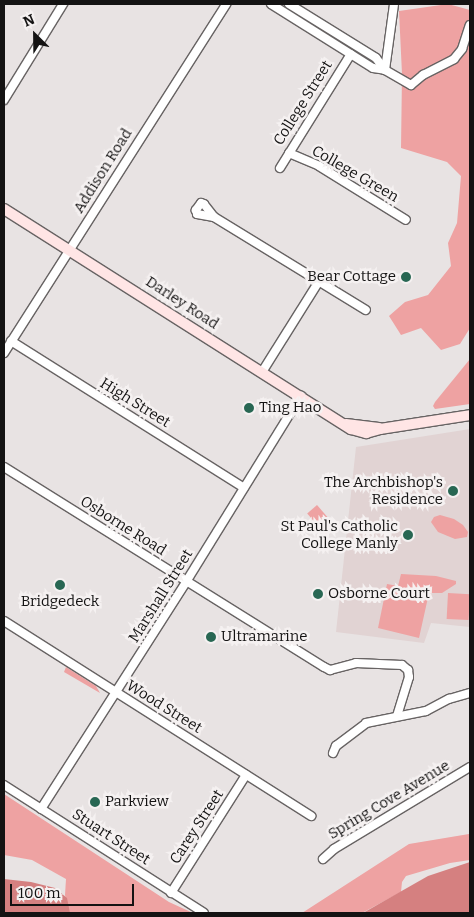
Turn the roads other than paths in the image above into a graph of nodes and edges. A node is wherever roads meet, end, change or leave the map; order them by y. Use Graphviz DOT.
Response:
graph roads {
  1 [pos="63,4"];
  2 [pos="226,4"];
  3 [pos="271,4"];
  4 [pos="289,4"];
  5 [pos="394,4"];
  6 [pos="470,25"];
  7 [pos="351,54"];
  8 [pos="386,70"];
  9 [pos="4,100"];
  10 [pos="289,153"];
  11 [pos="280,168"];
  12 [pos="4,209"];
  13 [pos="214,217"];
  14 [pos="406,220"];
  15 [pos="69,250"];
  16 [pos="319,281"];
  17 [pos="366,310"];
  18 [pos="11,341"];
  19 [pos="4,353"];
  20 [pos="262,372"];
  21 [pos="301,396"];
  22 [pos="470,415"];
  23 [pos="4,467"];
  24 [pos="244,488"];
  25 [pos="186,582"];
  26 [pos="4,620"];
  27 [pos="470,692"];
  28 [pos="116,693"];
  29 [pos="397,716"];
  30 [pos="333,754"];
  31 [pos="470,767"];
  32 [pos="246,776"];
  33 [pos="4,785"];
  34 [pos="41,808"];
  35 [pos="311,816"];
  36 [pos="323,859"];
  37 [pos="171,893"];
  38 [pos="204,913"];
  1 -- 9 [label="street"];
  2 -- 15 [label="street, Addison Road"];
  3 -- 7 [label="street"];
  4 -- 8 [label="street"];
  5 -- 8 [label="street"];
  6 -- 8 [label="street"];
  7 -- 8 [label="street"];
  7 -- 10 [label="street, College Street"];
  10 -- 11 [label="street, College Street"];
  10 -- 14 [label="street, College Green"];
  12 -- 15 [label="street, Darley Road"];
  13 -- 16 [label="street"];
  15 -- 18 [label="street, Addison Road"];
  15 -- 20 [label="street, Darley Road"];
  16 -- 17 [label="street"];
  16 -- 20 [label="street"];
  18 -- 19 [label="street, Addison Road"];
  18 -- 24 [label="street, High Street"];
  20 -- 21 [label="street, Darley Road"];
  21 -- 22 [label="street, Darley Road"];
  21 -- 24 [label="street, Marshall Street"];
  23 -- 25 [label="street, Osborne Road"];
  24 -- 25 [label="street, Marshall Street"];
  25 -- 28 [label="street, Marshall Street"];
  25 -- 29 [label="street, Osborne Road"];
  26 -- 28 [label="street, Wood Street"];
  27 -- 29 [label="street"];
  28 -- 32 [label="street, Wood Street"];
  28 -- 34 [label="street, Marshall Street"];
  29 -- 30 [label="street"];
  31 -- 36 [label="street, Spring Cove Avenue"];
  32 -- 35 [label="street, Wood Street"];
  32 -- 37 [label="street, Carey Street"];
  33 -- 34 [label="street, Stuart Street"];
  34 -- 37 [label="street, Stuart Street"];
  37 -- 38 [label="street, Stuart Street"];
}
